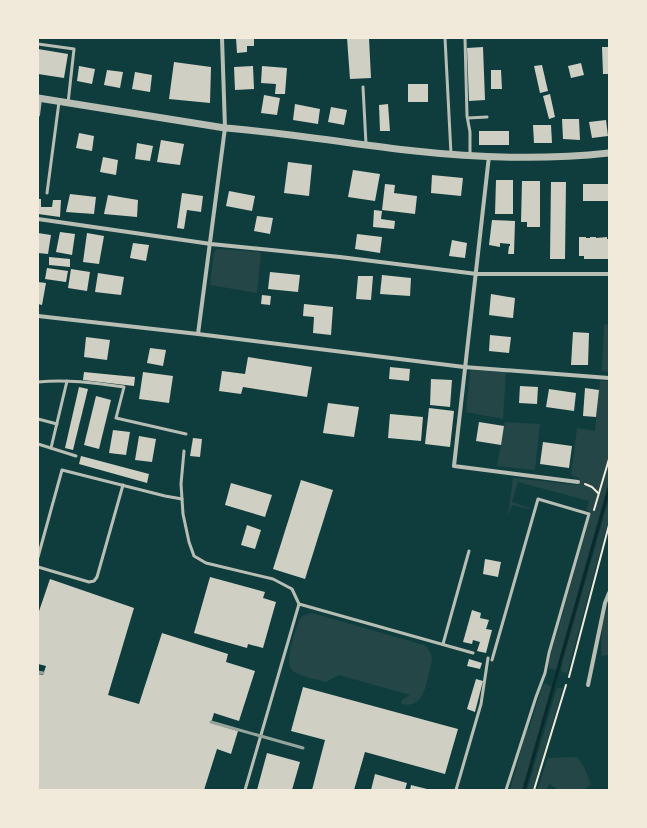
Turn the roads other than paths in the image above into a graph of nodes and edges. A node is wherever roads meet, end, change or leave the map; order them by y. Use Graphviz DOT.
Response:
graph roads {
  1 [pos="222,38"];
  2 [pos="445,38"];
  3 [pos="465,38"];
  4 [pos="38,44"];
  5 [pos="363,87"];
  6 [pos="39,98"];
  7 [pos="59,102"];
  8 [pos="68,103"];
  9 [pos="38,115"];
  10 [pos="487,117"];
  11 [pos="468,118"];
  12 [pos="225,128"];
  13 [pos="366,144"];
  14 [pos="609,153"];
  15 [pos="451,154"];
  16 [pos="470,155"];
  17 [pos="489,156"];
  18 [pos="47,193"];
  19 [pos="38,219"];
  20 [pos="210,244"];
  21 [pos="476,274"];
  22 [pos="609,274"];
  23 [pos="38,316"];
  24 [pos="198,334"];
  25 [pos="464,368"];
  26 [pos="609,378"];
  27 [pos="67,381"];
  28 [pos="38,382"];
  29 [pos="38,419"];
  30 [pos="57,424"];
  31 [pos="186,434"];
  32 [pos="38,444"];
  33 [pos="51,448"];
  34 [pos="184,451"];
  35 [pos="76,456"];
  36 [pos="578,482"];
  37 [pos="123,485"];
  38 [pos="182,499"];
  39 [pos="468,551"];
  40 [pos="38,557"];
  41 [pos="38,567"];
  42 [pos="609,593"];
  43 [pos="299,604"];
  44 [pos="443,644"];
  45 [pos="473,653"];
  46 [pos="488,658"];
  47 [pos="492,660"];
  48 [pos="588,685"];
  49 [pos="245,790"];
  50 [pos="456,790"];
  51 [pos="506,790"];
  1 -- 12 [label="street"];
  2 -- 15 [label="lane"];
  3 -- 11 [label="lane"];
  4 -- 8 [label="lane"];
  5 -- 13 [label="lane"];
  6 -- 7 [label="street"];
  6 -- 9 [label="street"];
  7 -- 8 [label="street"];
  7 -- 18 [label="lane"];
  8 -- 12 [label="street"];
  10 -- 11 [label="lane"];
  11 -- 16 [label="lane"];
  12 -- 13 [label="street"];
  12 -- 20 [label="street"];
  13 -- 15 [label="street"];
  14 -- 17 [label="street"];
  15 -- 16 [label="street"];
  16 -- 17 [label="street"];
  17 -- 21 [label="street"];
  19 -- 20 [label="street"];
  20 -- 21 [label="street"];
  20 -- 24 [label="street"];
  21 -- 22 [label="street"];
  21 -- 25 [label="street"];
  23 -- 24 [label="street"];
  24 -- 25 [label="street"];
  25 -- 26 [label="street"];
  25 -- 36 [label="street"];
  27 -- 28 [label="lane"];
  27 -- 30 [label="lane"];
  27 -- 31 [label="lane"];
  29 -- 30 [label="lane"];
  30 -- 33 [label="lane"];
  32 -- 33 [label="lane"];
  33 -- 35 [label="lane"];
  34 -- 38 [label="lane"];
  37 -- 38 [label="lane"];
  37 -- 40 [label="lane"];
  37 -- 41 [label="lane"];
  38 -- 43 [label="lane"];
  39 -- 44 [label="lane"];
  42 -- 48 [label="street"];
  43 -- 44 [label="lane"];
  43 -- 49 [label="lane"];
  44 -- 45 [label="lane"];
  46 -- 50 [label="lane"];
  47 -- 51 [label="lane"];
}
